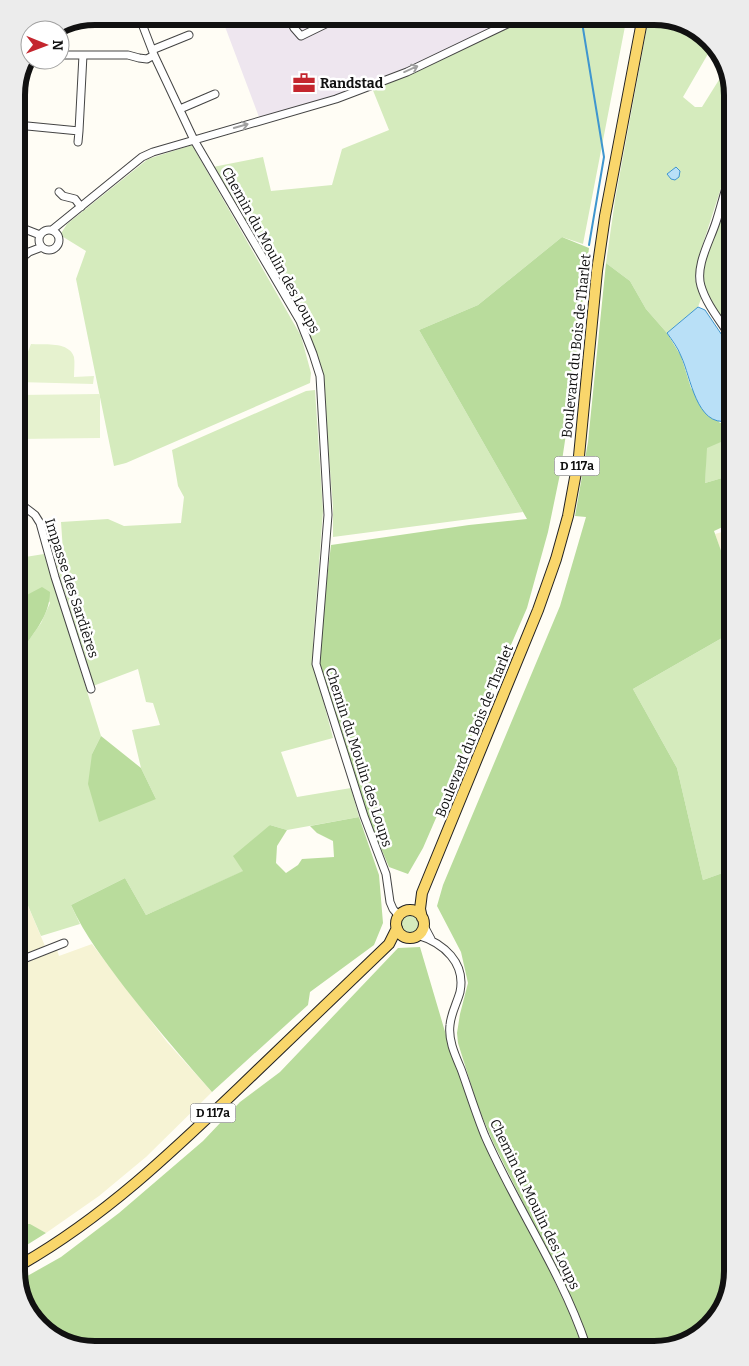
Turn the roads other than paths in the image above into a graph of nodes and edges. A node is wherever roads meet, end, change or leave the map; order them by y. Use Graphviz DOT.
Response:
graph roads {
  1 [pos="142,25"];
  2 [pos="292,25"];
  3 [pos="324,25"];
  4 [pos="505,25"];
  5 [pos="641,25"];
  6 [pos="189,35"];
  7 [pos="153,53"];
  8 [pos="70,55"];
  9 [pos="83,55"];
  10 [pos="215,94"];
  11 [pos="180,109"];
  12 [pos="25,126"];
  13 [pos="78,131"];
  14 [pos="194,140"];
  15 [pos="78,142"];
  16 [pos="59,192"];
  17 [pos="724,194"];
  18 [pos="82,206"];
  19 [pos="25,229"];
  20 [pos="55,233"];
  21 [pos="40,235"];
  22 [pos="42,246"];
  23 [pos="25,255"];
  24 [pos="724,327"];
  25 [pos="25,507"];
  26 [pos="91,688"];
  27 [pos="422,893"];
  28 [pos="403,913"];
  29 [pos="423,921"];
  30 [pos="397,928"];
  31 [pos="418,935"];
  32 [pos="405,937"];
  33 [pos="431,939"];
  34 [pos="64,943"];
  35 [pos="389,944"];
  36 [pos="25,958"];
  37 [pos="25,1262"];
  38 [pos="585,1341"];
  1 -- 7 [label="street, Chemin du Moulin des Loups"];
  2 -- 3 [label="street"];
  14 -- 4 [label="street, one-way"];
  5 -- 27 [label="main road, Boulevard du Bois de Tharlet / D 117a"];
  6 -- 7 [label="street"];
  7 -- 9 [label="street"];
  7 -- 11 [label="street, Chemin du Moulin des Loups"];
  8 -- 9 [label="street"];
  9 -- 13 [label="street"];
  10 -- 11 [label="street"];
  11 -- 14 [label="street, Chemin du Moulin des Loups"];
  12 -- 13 [label="street"];
  13 -- 15 [label="street"];
  14 -- 18 [label="street"];
  14 -- 28 [label="street, Chemin du Moulin des Loups"];
  16 -- 18 [label="street"];
  17 -- 24 [label="street"];
  18 -- 20 [label="street"];
  19 -- 21 [label="street"];
  20 -- 21 [label="street"];
  20 -- 22 [label="street"];
  21 -- 22 [label="street"];
  22 -- 23 [label="street"];
  25 -- 26 [label="street, Impasse des Sardières"];
  27 -- 28 [label="main road, Boulevard du Bois de Tharlet / D 117a"];
  27 -- 29 [label="main road, Boulevard du Bois de Tharlet / D 117a"];
  28 -- 29 [label="main road"];
  28 -- 30 [label="main road"];
  29 -- 31 [label="main road"];
  29 -- 33 [label="street, Chemin du Moulin des Loups"];
  30 -- 32 [label="main road"];
  30 -- 35 [label="main road, D 117a"];
  31 -- 32 [label="main road"];
  31 -- 33 [label="street, Chemin du Moulin des Loups"];
  32 -- 35 [label="main road, D 117a"];
  33 -- 38 [label="street, Chemin du Moulin des Loups"];
  34 -- 36 [label="street"];
  35 -- 37 [label="main road, D 117a"];
}
